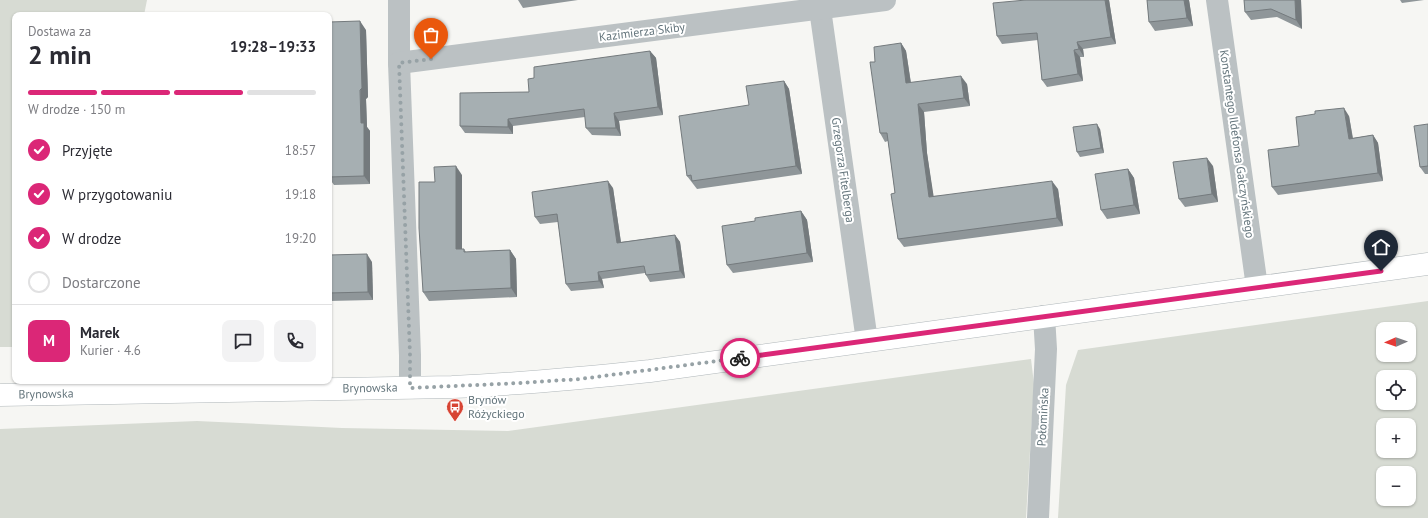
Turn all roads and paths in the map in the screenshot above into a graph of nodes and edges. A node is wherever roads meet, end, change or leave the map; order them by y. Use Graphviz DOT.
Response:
graph roads {
  1 [pos="399,0"];
  2 [pos="885,0"];
  3 [pos="1217,0"];
  4 [pos="820,5"];
  5 [pos="399,63"];
  6 [pos="1428,264"];
  7 [pos="1257,288"];
  8 [pos="1044,316"];
  9 [pos="867,340"];
  10 [pos="410,388"];
  11 [pos="0,395"];
  12 [pos="1038,518"];
  1 -- 5 [label="street"];
  2 -- 4 [label="street, Kazimierza Skiby"];
  3 -- 7 [label="street, Konstantego Ildefonsa Gałczyńskiego"];
  4 -- 5 [label="street, Kazimierza Skiby"];
  4 -- 9 [label="street, Grzegorza Fitelberga"];
  5 -- 10 [label="street"];
  6 -- 7 [label="main road, Brynowska"];
  7 -- 8 [label="main road, Brynowska"];
  8 -- 9 [label="main road, Brynowska"];
  8 -- 12 [label="street, Połomińska"];
  9 -- 10 [label="main road, Brynowska"];
  10 -- 11 [label="main road, Brynowska"];
}
